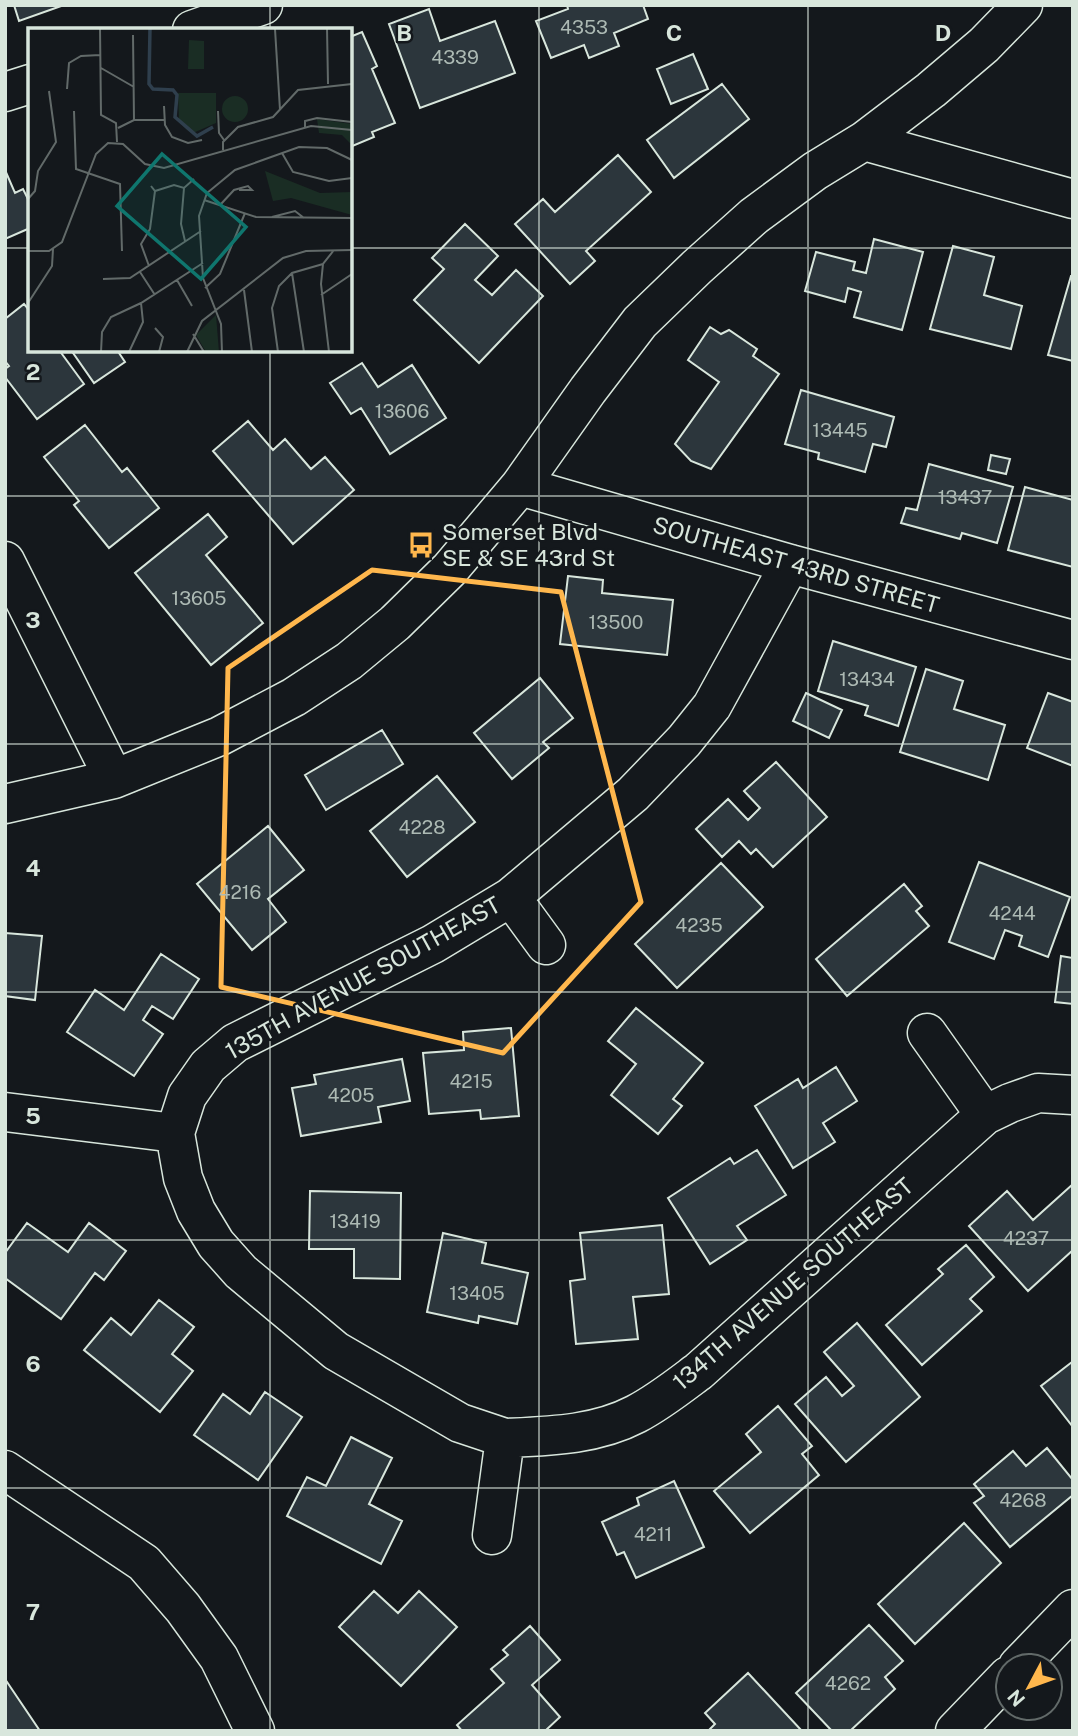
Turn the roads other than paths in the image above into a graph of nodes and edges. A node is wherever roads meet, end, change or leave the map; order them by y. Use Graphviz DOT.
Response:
graph roads {
  1 [pos="263,5"];
  2 [pos="1023,5"];
  3 [pos="198,28"];
  4 [pos="28,85"];
  5 [pos="5,92"];
  6 [pos="864,141"];
  7 [pos="1073,199"];
  8 [pos="520,486"];
  9 [pos="5,561"];
  10 [pos="790,565"];
  11 [pos="1073,640"];
  12 [pos="114,779"];
  13 [pos="5,804"];
  14 [pos="511,897"];
  15 [pos="546,945"];
  16 [pos="927,1034"];
  17 [pos="1073,1095"];
  18 [pos="5,1112"];
  19 [pos="985,1115"];
  20 [pos="175,1133"];
  21 [pos="505,1438"];
  22 [pos="5,1470"];
  23 [pos="492,1535"];
  24 [pos="1073,1609"];
  25 [pos="1032,1652"];
  26 [pos="994,1691"];
  27 [pos="255,1731"];
  28 [pos="955,1731"];
  1 -- 3 [label="street"];
  2 -- 6 [label="street"];
  4 -- 5 [label="street"];
  6 -- 7 [label="street"];
  6 -- 8 [label="street"];
  8 -- 10 [label="street, SOUTHEAST 43RD STREET"];
  8 -- 12 [label="street"];
  9 -- 12 [label="street"];
  10 -- 11 [label="street, SOUTHEAST 43RD STREET"];
  10 -- 14 [label="street, 135TH AVENUE SOUTHEAST"];
  12 -- 13 [label="street"];
  14 -- 15 [label="street, 135TH AVENUE SOUTHEAST"];
  14 -- 20 [label="street, 135TH AVENUE SOUTHEAST"];
  16 -- 19 [label="street"];
  17 -- 19 [label="street, 134TH AVENUE SOUTHEAST"];
  18 -- 20 [label="street"];
  19 -- 21 [label="street, 134TH AVENUE SOUTHEAST"];
  20 -- 21 [label="street"];
  21 -- 23 [label="street"];
  22 -- 27 [label="street"];
  24 -- 25 [label="street"];
  26 -- 28 [label="street"];
}
